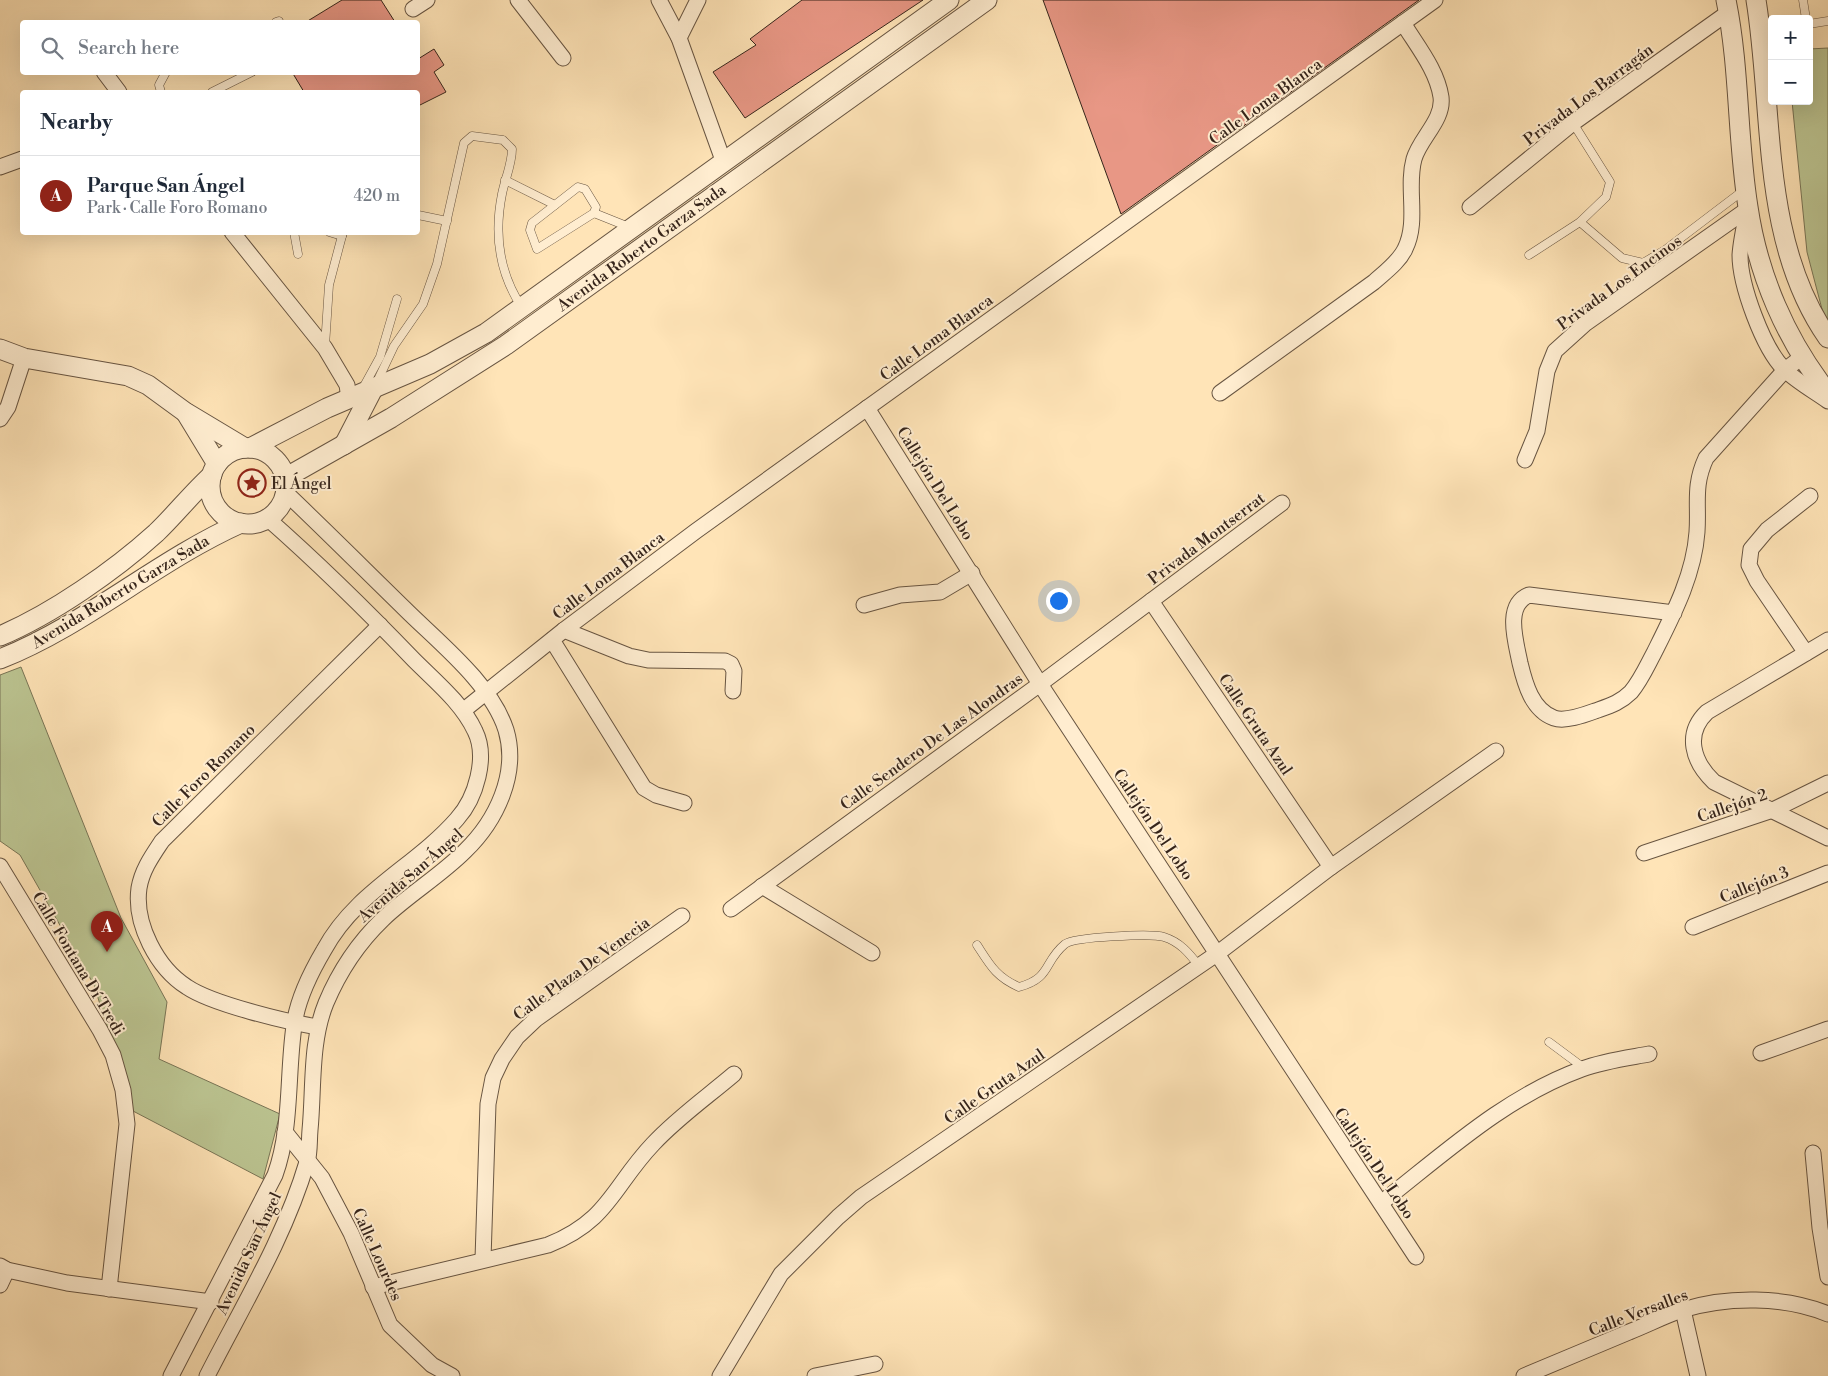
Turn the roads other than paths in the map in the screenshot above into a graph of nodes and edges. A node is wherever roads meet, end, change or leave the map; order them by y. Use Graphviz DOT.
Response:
graph roads {
  1 [pos="427,0"];
  2 [pos="518,0"];
  3 [pos="659,0"];
  4 [pos="698,0"];
  5 [pos="949,0"];
  6 [pos="986,0"];
  7 [pos="1435,0"];
  8 [pos="1756,0"];
  9 [pos="1803,0"];
  10 [pos="1728,6"];
  11 [pos="413,9"];
  12 [pos="1805,15"];
  13 [pos="1828,22"];
  14 [pos="1403,23"];
  15 [pos="1813,24"];
  16 [pos="679,38"];
  17 [pos="563,58"];
  18 [pos="1768,66"];
  19 [pos="106,75"];
  20 [pos="164,75"];
  21 [pos="246,75"];
  22 [pos="118,90"];
  23 [pos="160,90"];
  24 [pos="218,90"];
  25 [pos="1771,105"];
  26 [pos="1573,124"];
  27 [pos="20,160"];
  28 [pos="724,163"];
  29 [pos="0,167"];
  30 [pos="505,180"];
  31 [pos="1745,188"];
  32 [pos="554,205"];
  33 [pos="1470,207"];
  34 [pos="1748,209"];
  35 [pos="594,214"];
  36 [pos="420,215"];
  37 [pos="447,221"];
  38 [pos="1580,222"];
  39 [pos="631,228"];
  40 [pos="234,235"];
  41 [pos="295,235"];
  42 [pos="343,235"];
  43 [pos="298,254"];
  44 [pos="1530,255"];
  45 [pos="607,272"];
  46 [pos="397,299"];
  47 [pos="522,308"];
  48 [pos="1828,338"];
  49 [pos="325,348"];
  50 [pos="0,349"];
  51 [pos="1802,357"];
  52 [pos="24,358"];
  53 [pos="1785,370"];
  54 [pos="459,374"];
  55 [pos="361,393"];
  56 [pos="1220,393"];
  57 [pos="1828,394"];
  58 [pos="1828,401"];
  59 [pos="867,408"];
  60 [pos="185,412"];
  61 [pos="0,419"];
  62 [pos="344,445"];
  63 [pos="247,448"];
  64 [pos="1525,460"];
  65 [pos="214,469"];
  66 [pos="285,485"];
  67 [pos="1810,496"];
  68 [pos="1282,503"];
  69 [pos="267,518"];
  70 [pos="241,523"];
  71 [pos="972,573"];
  72 [pos="1151,601"];
  73 [pos="864,606"];
  74 [pos="1674,613"];
  75 [pos="380,625"];
  76 [pos="564,630"];
  77 [pos="0,636"];
  78 [pos="552,640"];
  79 [pos="1828,640"];
  80 [pos="1806,653"];
  81 [pos="0,659"];
  82 [pos="1040,684"];
  83 [pos="733,691"];
  84 [pos="487,692"];
  85 [pos="464,710"];
  86 [pos="1496,751"];
  87 [pos="1828,783"];
  88 [pos="684,802"];
  89 [pos="1773,810"];
  90 [pos="1828,838"];
  91 [pos="1644,853"];
  92 [pos="0,866"];
  93 [pos="1331,867"];
  94 [pos="1828,873"];
  95 [pos="762,886"];
  96 [pos="730,909"];
  97 [pos="682,916"];
  98 [pos="1693,927"];
  99 [pos="977,944"];
  100 [pos="872,953"];
  101 [pos="1218,953"];
  102 [pos="1199,966"];
  103 [pos="294,1023"];
  104 [pos="318,1027"];
  105 [pos="1828,1029"];
  106 [pos="1549,1042"];
  107 [pos="1761,1053"];
  108 [pos="1649,1054"];
  109 [pos="1584,1068"];
  110 [pos="734,1074"];
  111 [pos="285,1132"];
  112 [pos="1813,1153"];
  113 [pos="308,1160"];
  114 [pos="1381,1204"];
  115 [pos="1824,1228"];
  116 [pos="1416,1257"];
  117 [pos="483,1259"];
  118 [pos="4,1268"];
  119 [pos="1828,1277"];
  120 [pos="0,1285"];
  121 [pos="372,1287"];
  122 [pos="109,1289"];
  123 [pos="211,1302"];
  124 [pos="1683,1310"];
  125 [pos="1828,1314"];
  126 [pos="875,1364"];
  127 [pos="172,1376"];
  128 [pos="207,1376"];
  129 [pos="452,1376"];
  130 [pos="720,1376"];
  131 [pos="815,1376"];
  132 [pos="1524,1376"];
  133 [pos="1698,1376"];
  1 -- 11 [label="street"];
  2 -- 17 [label="street"];
  3 -- 16 [label="street"];
  4 -- 16 [label="street"];
  5 -- 28 [label="street, Avenida Roberto Garza Sada"];
  6 -- 45 [label="street, Avenida Roberto Garza Sada"];
  7 -- 14 [label="street, Calle Loma Blanca"];
  8 -- 18 [label="street"];
  9 -- 12 [label="lane"];
  10 -- 26 [label="street, Privada Los Barragán"];
  10 -- 31 [label="street"];
  13 -- 15 [label="lane"];
  14 -- 56 [label="street"];
  14 -- 59 [label="street, Calle Loma Blanca"];
  16 -- 28 [label="street"];
  19 -- 22 [label="street"];
  20 -- 23 [label="lane"];
  21 -- 24 [label="lane"];
  25 -- 48 [label="street"];
  26 -- 33 [label="street, Privada Los Barragán"];
  26 -- 38 [label="lane"];
  27 -- 29 [label="street"];
  28 -- 39 [label="street, Avenida Roberto Garza Sada"];
  30 -- 32 [label="lane"];
  30 -- 37 [label="lane"];
  30 -- 47 [label="lane"];
  31 -- 34 [label="street"];
  31 -- 38 [label="lane"];
  32 -- 35 [label="lane"];
  32 -- 35 [label="lane"];
  34 -- 51 [label="street"];
  34 -- 53 [label="street"];
  34 -- 64 [label="street, Privada Los Encinos"];
  35 -- 39 [label="lane"];
  36 -- 37 [label="lane"];
  37 -- 55 [label="lane"];
  38 -- 44 [label="lane"];
  39 -- 47 [label="street, Avenida Roberto Garza Sada"];
  40 -- 49 [label="street"];
  41 -- 43 [label="lane"];
  42 -- 49 [label="lane"];
  45 -- 47 [label="street"];
  45 -- 54 [label="street, Avenida Roberto Garza Sada"];
  46 -- 55 [label="lane"];
  47 -- 54 [label="street"];
  47 -- 55 [label="street, Avenida Roberto Garza Sada"];
  49 -- 55 [label="street"];
  50 -- 52 [label="street"];
  51 -- 53 [label="street"];
  51 -- 57 [label="street"];
  52 -- 60 [label="street"];
  52 -- 61 [label="street"];
  53 -- 58 [label="street"];
  53 -- 74 [label="street"];
  54 -- 62 [label="street, Avenida Roberto Garza Sada"];
  55 -- 62 [label="street"];
  55 -- 63 [label="street, Avenida Roberto Garza Sada"];
  59 -- 71 [label="street, Callejón Del Lobo"];
  59 -- 76 [label="street, Calle Loma Blanca"];
  60 -- 63 [label="street"];
  60 -- 65 [label="street"];
  62 -- 66 [label="street, Avenida Roberto Garza Sada"];
  63 -- 65 [label="street"];
  63 -- 66 [label="street"];
  65 -- 70 [label="street"];
  65 -- 77 [label="street, Avenida Roberto Garza Sada"];
  66 -- 69 [label="street"];
  66 -- 84 [label="street, Avenida San Ángel"];
  67 -- 80 [label="street"];
  68 -- 72 [label="street, Privada Montserrat"];
  69 -- 70 [label="street"];
  69 -- 75 [label="street, Avenida San Ángel"];
  70 -- 81 [label="street, Avenida Roberto Garza Sada"];
  71 -- 73 [label="street"];
  71 -- 82 [label="street, Callejón Del Lobo"];
  72 -- 82 [label="street, Calle Sendero De Las Alondras"];
  72 -- 93 [label="street, Calle Gruta Azul"];
  74 -- 74 [label="street"];
  75 -- 85 [label="street, Avenida San Ángel"];
  75 -- 103 [label="street, Calle Foro Romano"];
  76 -- 78 [label="street, Calle Loma Blanca"];
  76 -- 83 [label="street"];
  78 -- 84 [label="street, Calle Loma Blanca"];
  78 -- 88 [label="street"];
  79 -- 80 [label="street"];
  80 -- 89 [label="street"];
  82 -- 95 [label="street, Calle Sendero De Las Alondras"];
  82 -- 101 [label="street, Callejón Del Lobo"];
  84 -- 85 [label="street, Calle Loma Blanca"];
  84 -- 104 [label="street, Avenida San Ángel"];
  85 -- 103 [label="street, Avenida San Ángel"];
  86 -- 93 [label="street, Calle Gruta Azul"];
  87 -- 89 [label="street, Callejón 2"];
  89 -- 90 [label="street"];
  89 -- 91 [label="street, Callejón 2"];
  92 -- 122 [label="street, Calle Fontana Dí Tredi"];
  93 -- 101 [label="street, Calle Gruta Azul"];
  94 -- 98 [label="street, Callejón 3"];
  95 -- 96 [label="street, Calle Sendero De Las Alondras"];
  95 -- 100 [label="street"];
  97 -- 117 [label="street, Calle Plaza De Venecia"];
  99 -- 102 [label="lane"];
  101 -- 102 [label="street, Calle Gruta Azul"];
  101 -- 114 [label="street, Callejón Del Lobo"];
  102 -- 130 [label="street, Calle Gruta Azul"];
  103 -- 104 [label="street, Calle Foro Romano"];
  103 -- 111 [label="street, Avenida San Ángel"];
  104 -- 113 [label="street, Avenida San Ángel"];
  105 -- 107 [label="street"];
  106 -- 109 [label="lane"];
  108 -- 109 [label="street"];
  109 -- 114 [label="street"];
  110 -- 117 [label="street"];
  111 -- 113 [label="street, Calle Lourdes"];
  111 -- 123 [label="street, Avenida San Ángel"];
  112 -- 115 [label="street"];
  113 -- 121 [label="street, Calle Lourdes"];
  113 -- 128 [label="street, Avenida San Ángel"];
  114 -- 116 [label="street, Callejón Del Lobo"];
  115 -- 119 [label="street"];
  117 -- 121 [label="street"];
  118 -- 120 [label="street"];
  118 -- 122 [label="street"];
  121 -- 129 [label="street, Calle Lourdes"];
  122 -- 123 [label="street"];
  123 -- 127 [label="street, Avenida San Ángel"];
  124 -- 125 [label="street, Calle Versalles"];
  124 -- 132 [label="street, Calle Versalles"];
  124 -- 133 [label="street"];
  126 -- 131 [label="street"];
}
